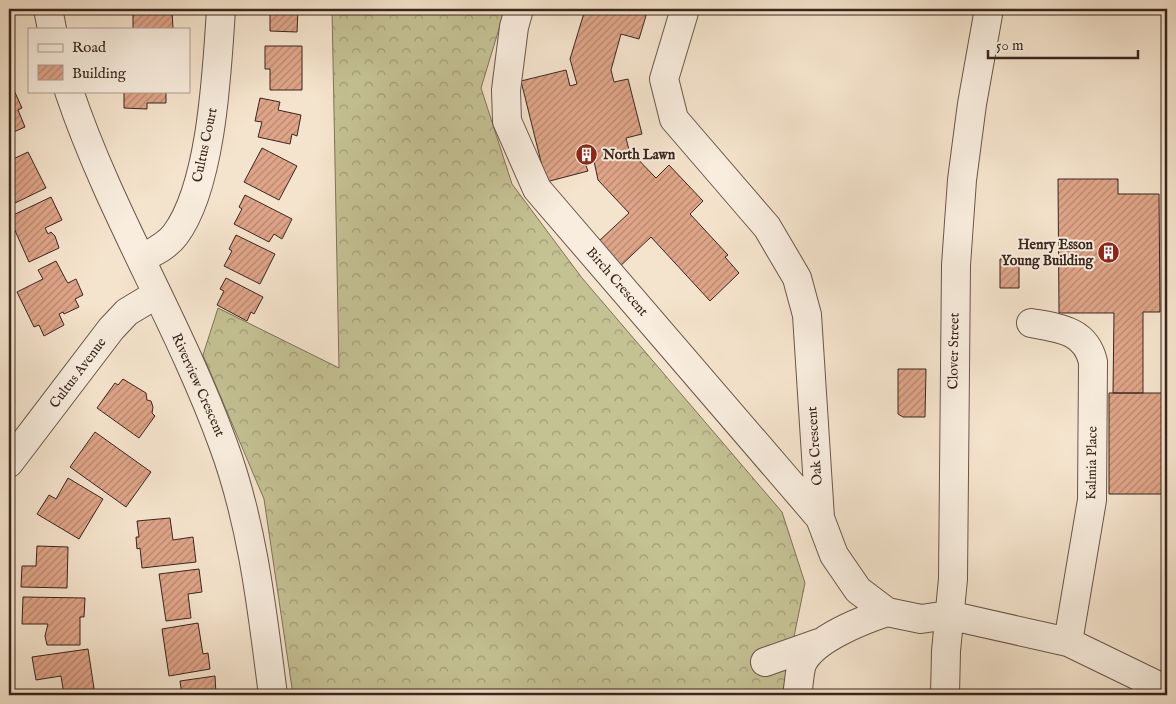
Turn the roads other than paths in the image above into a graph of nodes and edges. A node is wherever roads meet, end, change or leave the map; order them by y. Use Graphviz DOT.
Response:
graph roads {
  1 [pos="48,9"];
  2 [pos="221,9"];
  3 [pos="519,9"];
  4 [pos="684,9"];
  5 [pos="968,9"];
  6 [pos="986,20"];
  7 [pos="52,28"];
  8 [pos="69,92"];
  9 [pos="141,259"];
  10 [pos="157,294"];
  11 [pos="1031,323"];
  12 [pos="9,463"];
  13 [pos="820,518"];
  14 [pos="887,612"];
  15 [pos="948,615"];
  16 [pos="1068,642"];
  17 [pos="819,643"];
  18 [pos="765,662"];
  19 [pos="1167,690"];
  20 [pos="273,695"];
  21 [pos="797,695"];
  22 [pos="945,695"];
  1 -- 7 [label="street"];
  2 -- 9 [label="street, Cultus Court"];
  3 -- 13 [label="street, Birch Crescent"];
  4 -- 13 [label="street, Oak Crescent"];
  5 -- 6 [label="street"];
  6 -- 15 [label="street, Clover Street"];
  8 -- 9 [label="street, Riverview Crescent"];
  9 -- 10 [label="street, Riverview Crescent"];
  10 -- 12 [label="street, Cultus Avenue"];
  10 -- 20 [label="street, Riverview Crescent"];
  11 -- 16 [label="street, Kalmia Place"];
  13 -- 14 [label="street, Oak Crescent"];
  14 -- 15 [label="street, Oak Crescent"];
  14 -- 17 [label="street"];
  15 -- 16 [label="street, Oak Crescent"];
  15 -- 22 [label="street, Clover Street"];
  16 -- 19 [label="street, Oak Crescent"];
  17 -- 18 [label="street"];
  17 -- 21 [label="street"];
}
